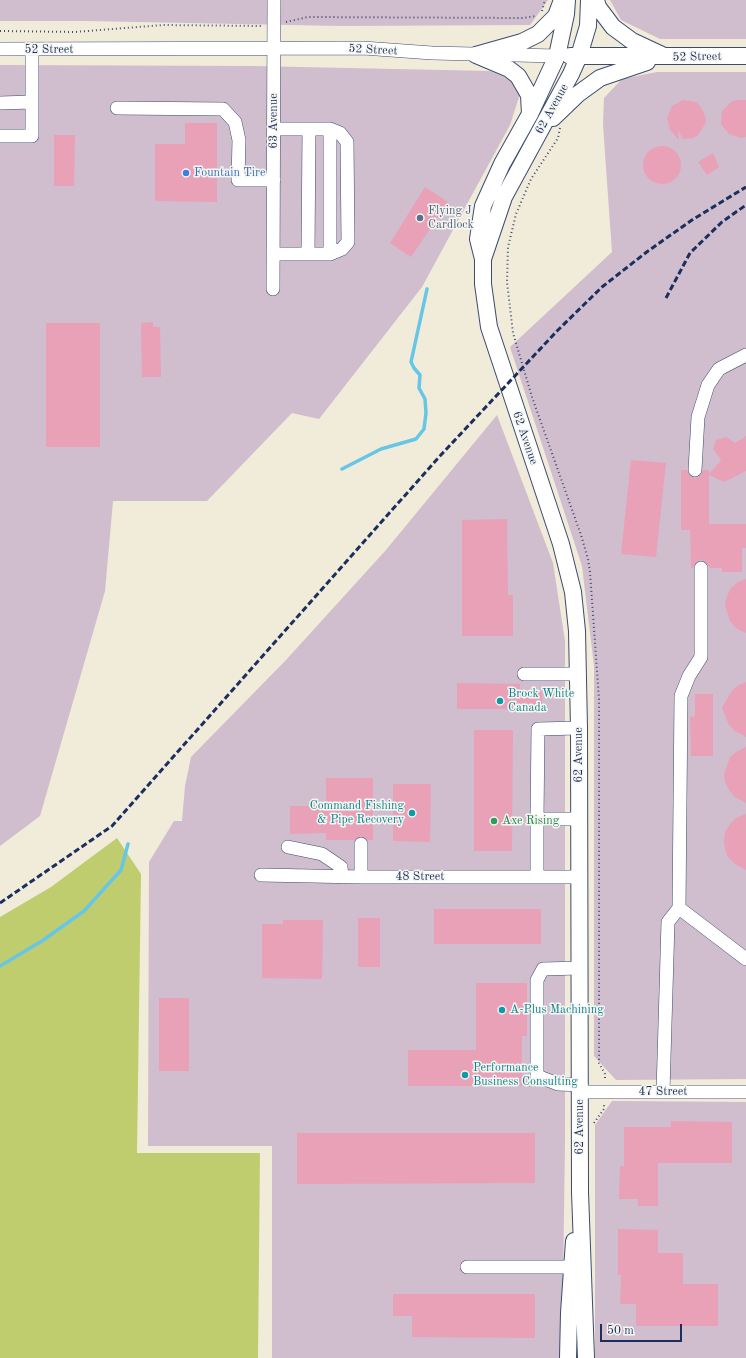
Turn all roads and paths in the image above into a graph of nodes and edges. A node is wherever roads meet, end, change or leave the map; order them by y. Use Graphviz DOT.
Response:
graph roads {
  1 [pos="274,0"];
  2 [pos="545,0"];
  3 [pos="562,0"];
  4 [pos="567,0"];
  5 [pos="589,0"];
  6 [pos="596,0"];
  7 [pos="291,22"];
  8 [pos="257,27"];
  9 [pos="0,32"];
  10 [pos="274,48"];
  11 [pos="0,50"];
  12 [pos="32,50"];
  13 [pos="476,55"];
  14 [pos="557,56"];
  15 [pos="579,56"];
  16 [pos="746,56"];
  17 [pos="666,57"];
  18 [pos="32,102"];
  19 [pos="0,103"];
  20 [pos="117,108"];
  21 [pos="530,114"];
  22 [pos="543,127"];
  23 [pos="274,129"];
  24 [pos="309,129"];
  25 [pos="330,129"];
  26 [pos="0,136"];
  27 [pos="274,180"];
  28 [pos="274,254"];
  29 [pos="308,254"];
  30 [pos="330,254"];
  31 [pos="483,259"];
  32 [pos="273,290"];
  33 [pos="746,355"];
  34 [pos="695,470"];
  35 [pos="701,568"];
  36 [pos="524,674"];
  37 [pos="579,674"];
  38 [pos="579,728"];
  39 [pos="537,819"];
  40 [pos="579,819"];
  41 [pos="361,844"];
  42 [pos="288,848"];
  43 [pos="261,875"];
  44 [pos="342,877"];
  45 [pos="361,877"];
  46 [pos="537,877"];
  47 [pos="579,877"];
  48 [pos="679,908"];
  49 [pos="746,959"];
  50 [pos="580,968"];
  51 [pos="581,1089"];
  52 [pos="663,1092"];
  53 [pos="746,1092"];
  54 [pos="467,1267"];
  55 [pos="578,1267"];
  56 [pos="568,1358"];
  57 [pos="586,1358"];
  1 -- 10 [label="street, 63 Avenue"];
  2 -- 7 [label="path"];
  3 -- 13 [label="main road"];
  4 -- 14 [label="main road, 62 Avenue"];
  5 -- 15 [label="main road, 62 Avenue"];
  6 -- 17 [label="main road"];
  8 -- 9 [label="path"];
  10 -- 12 [label="street, 52 Street"];
  10 -- 13 [label="street, 52 Street"];
  10 -- 23 [label="street, 63 Avenue"];
  11 -- 12 [label="street, 52 Street"];
  12 -- 18 [label="street"];
  13 -- 14 [label="street, 52 Street"];
  13 -- 21 [label="main road"];
  14 -- 15 [label="main road, 52 Street"];
  14 -- 21 [label="main road, 62 Avenue"];
  15 -- 17 [label="main road, 52 Street"];
  15 -- 22 [label="main road, 62 Avenue"];
  16 -- 17 [label="main road, 52 Street"];
  17 -- 22 [label="main road"];
  18 -- 19 [label="street"];
  18 -- 26 [label="street"];
  20 -- 27 [label="street"];
  21 -- 31 [label="main road, 62 Avenue"];
  22 -- 31 [label="main road, 62 Avenue"];
  23 -- 24 [label="street"];
  23 -- 27 [label="street, 63 Avenue"];
  24 -- 25 [label="street"];
  24 -- 29 [label="street"];
  25 -- 30 [label="street"];
  25 -- 30 [label="street"];
  27 -- 28 [label="street, 63 Avenue"];
  28 -- 29 [label="street"];
  28 -- 32 [label="street, 63 Avenue"];
  29 -- 30 [label="street"];
  31 -- 37 [label="main road, 62 Avenue"];
  33 -- 34 [label="street"];
  35 -- 48 [label="street"];
  36 -- 37 [label="street"];
  37 -- 38 [label="main road, 62 Avenue"];
  38 -- 39 [label="street"];
  38 -- 40 [label="main road, 62 Avenue"];
  39 -- 40 [label="street"];
  39 -- 46 [label="street"];
  40 -- 47 [label="main road, 62 Avenue"];
  41 -- 45 [label="street"];
  42 -- 44 [label="street"];
  43 -- 44 [label="street, 48 Street"];
  44 -- 45 [label="street, 48 Street"];
  45 -- 46 [label="street, 48 Street"];
  46 -- 47 [label="street, 48 Street"];
  47 -- 50 [label="main road, 62 Avenue"];
  48 -- 49 [label="street"];
  48 -- 52 [label="street"];
  50 -- 51 [label="main road, 62 Avenue"];
  50 -- 51 [label="street, 47 Street"];
  51 -- 52 [label="street, 47 Street"];
  51 -- 55 [label="main road, 62 Avenue"];
  52 -- 53 [label="street, 47 Street"];
  54 -- 55 [label="street"];
  55 -- 56 [label="main road, 62 Avenue"];
  55 -- 57 [label="main road, 62 Avenue"];
}
